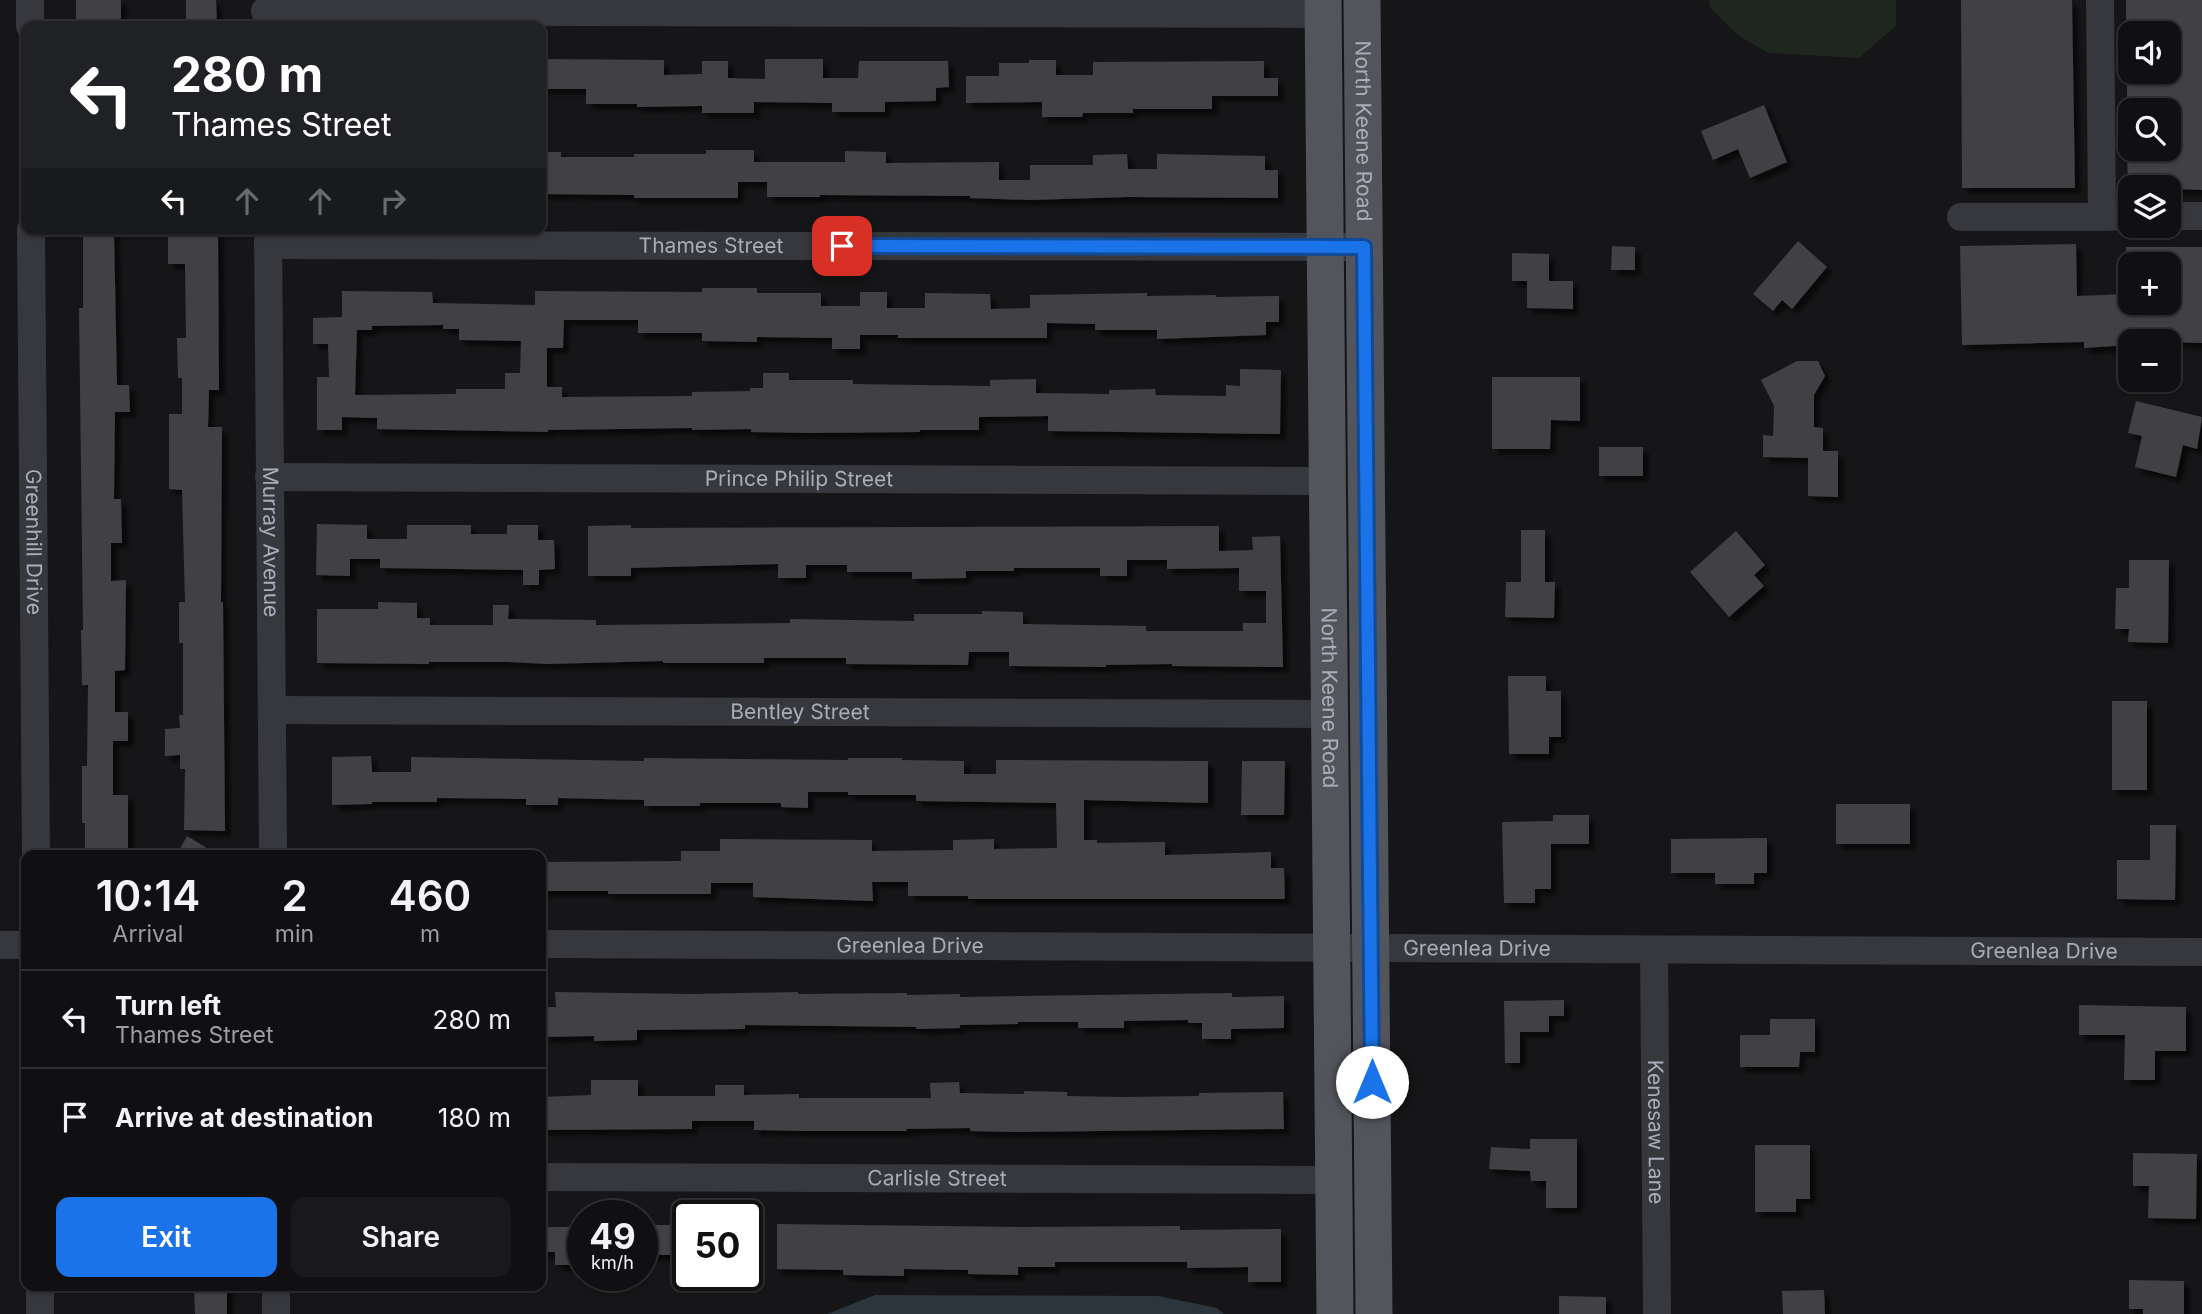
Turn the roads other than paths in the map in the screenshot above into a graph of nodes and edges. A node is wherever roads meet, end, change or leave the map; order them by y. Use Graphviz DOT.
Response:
graph roads {
  1 [pos="30,0"];
  2 [pos="1362,0"];
  3 [pos="2100,0"];
  4 [pos="1331,5"];
  5 [pos="265,12"];
  6 [pos="30,21"];
  7 [pos="1363,123"];
  8 [pos="2116,216"];
  9 [pos="2181,216"];
  10 [pos="2202,216"];
  11 [pos="1961,217"];
  12 [pos="31,235"];
  13 [pos="268,237"];
  14 [pos="1326,247"];
  15 [pos="1364,247"];
  16 [pos="269,477"];
  17 [pos="1328,481"];
  18 [pos="272,710"];
  19 [pos="1330,714"];
  20 [pos="36,850"];
  21 [pos="273,850"];
  22 [pos="546,944"];
  23 [pos="0,945"];
  24 [pos="21,945"];
  25 [pos="1332,947"];
  26 [pos="1371,947"];
  27 [pos="1654,950"];
  28 [pos="2202,952"];
  29 [pos="546,1177"];
  30 [pos="1334,1180"];
  31 [pos="40,1291"];
  32 [pos="276,1291"];
  33 [pos="40,1314"];
  34 [pos="276,1314"];
  35 [pos="1335,1314"];
  36 [pos="1374,1314"];
  37 [pos="1657,1314"];
  1 -- 6 [label="street"];
  2 -- 7 [label="main road, North Keene Road"];
  3 -- 8 [label="street"];
  4 -- 5 [label="street"];
  4 -- 7 [label="main road"];
  4 -- 14 [label="main road, North Keene Road"];
  7 -- 15 [label="main road, North Keene Road"];
  8 -- 11 [label="street"];
  9 -- 10 [label="street"];
  12 -- 20 [label="street, Greenhill Drive"];
  13 -- 14 [label="street, Thames Street"];
  13 -- 16 [label="street, Murray Avenue"];
  14 -- 15 [label="street, Thames Street"];
  14 -- 17 [label="main road, North Keene Road"];
  15 -- 26 [label="main road, North Keene Road"];
  16 -- 17 [label="street, Prince Philip Street"];
  16 -- 18 [label="street, Murray Avenue"];
  17 -- 19 [label="main road, North Keene Road"];
  18 -- 19 [label="street, Bentley Street"];
  18 -- 21 [label="street, Murray Avenue"];
  19 -- 25 [label="main road, North Keene Road"];
  22 -- 25 [label="street, Greenlea Drive"];
  23 -- 24 [label="street"];
  25 -- 26 [label="street, Greenlea Drive"];
  25 -- 30 [label="main road, North Keene Road"];
  26 -- 27 [label="street, Greenlea Drive"];
  26 -- 36 [label="main road, North Keene Road"];
  27 -- 28 [label="street, Greenlea Drive"];
  27 -- 37 [label="street, Kenesaw Lane"];
  29 -- 30 [label="street, Carlisle Street"];
  30 -- 35 [label="main road, North Keene Road"];
  31 -- 33 [label="street"];
  32 -- 34 [label="street"];
}
